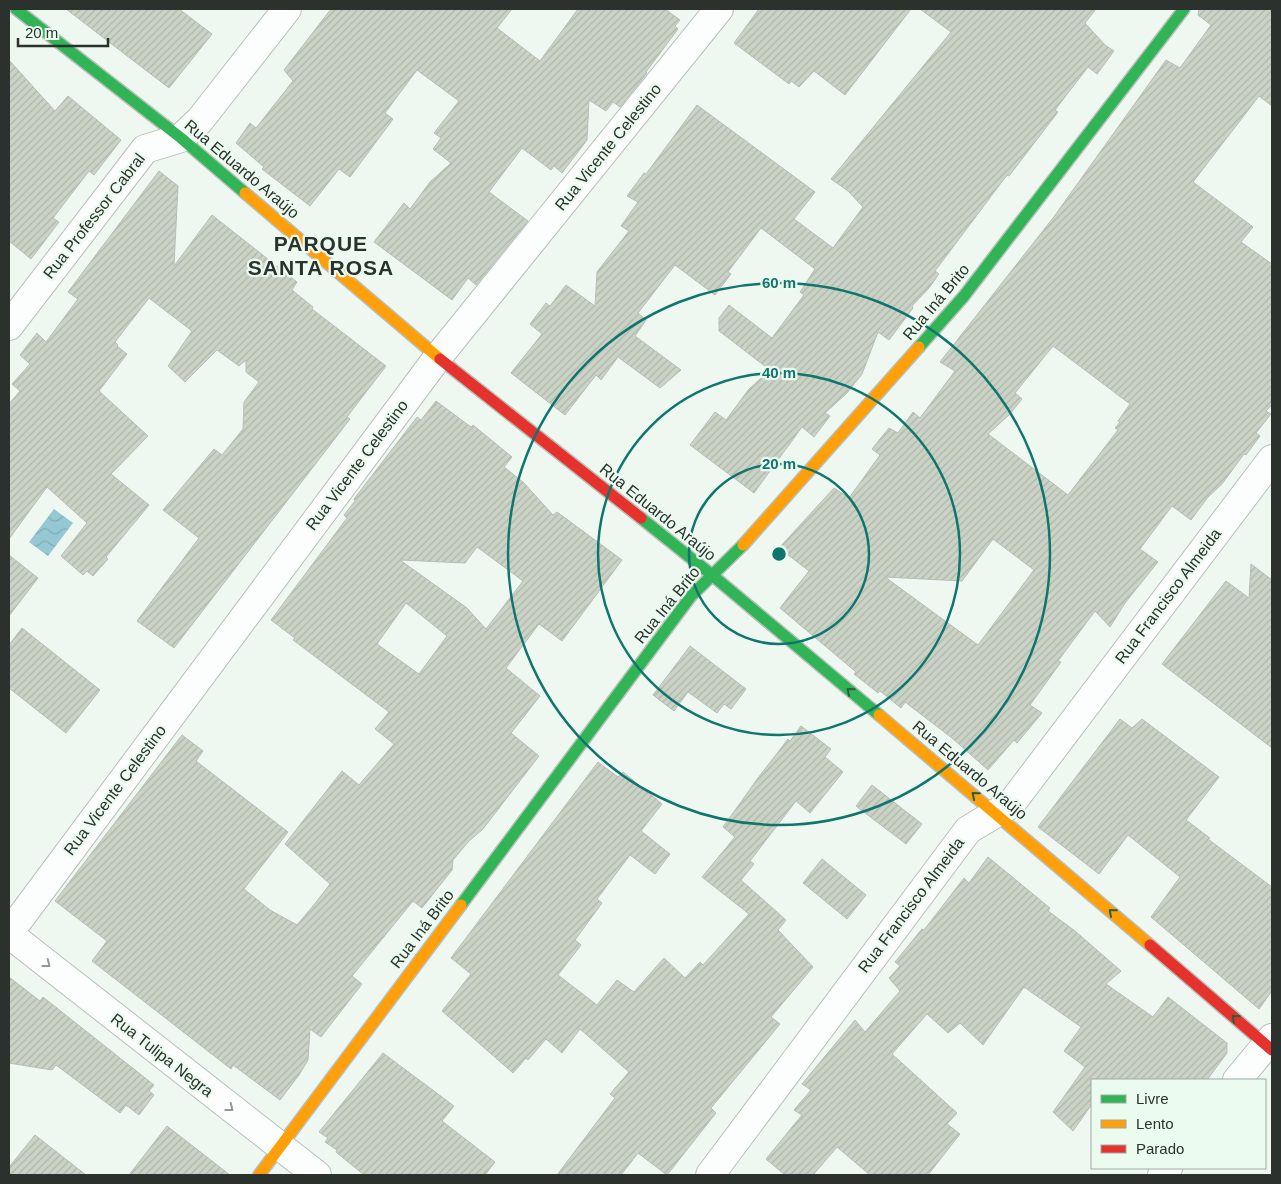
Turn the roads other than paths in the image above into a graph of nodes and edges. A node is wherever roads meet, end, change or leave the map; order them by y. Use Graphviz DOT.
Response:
graph roads {
  1 [pos="16,9"];
  2 [pos="287,9"];
  3 [pos="720,9"];
  4 [pos="1184,9"];
  5 [pos="181,138"];
  6 [pos="9,326"];
  7 [pos="438,357"];
  8 [pos="1272,459"];
  9 [pos="712,575"];
  10 [pos="996,813"];
  11 [pos="9,933"];
  12 [pos="1270,1044"];
  13 [pos="1238,1079"];
  14 [pos="279,1147"];
  15 [pos="260,1175"];
  16 [pos="316,1175"];
  17 [pos="710,1175"];
  1 -- 5 [label="street, Rua Eduardo Araújo"];
  2 -- 5 [label="street, Rua Professor Cabral"];
  3 -- 7 [label="street, Rua Vicente Celestino"];
  4 -- 9 [label="street, Rua Iná Brito"];
  5 -- 6 [label="street, Rua Professor Cabral"];
  5 -- 7 [label="street, Rua Eduardo Araújo"];
  7 -- 9 [label="street, Rua Eduardo Araújo"];
  7 -- 11 [label="street, Rua Vicente Celestino"];
  8 -- 10 [label="street, Rua Francisco Almeida"];
  10 -- 9 [label="street, Rua Eduardo Araújo, one-way"];
  9 -- 14 [label="street, Rua Iná Brito"];
  12 -- 10 [label="street, Rua Eduardo Araújo, one-way"];
  10 -- 17 [label="street, Rua Francisco Almeida"];
  11 -- 14 [label="street, Rua Tulipa Negra, one-way"];
  12 -- 13 [label="street"];
  14 -- 15 [label="street, Rua Iná Brito"];
  14 -- 16 [label="street, Rua Tulipa Negra"];
}
